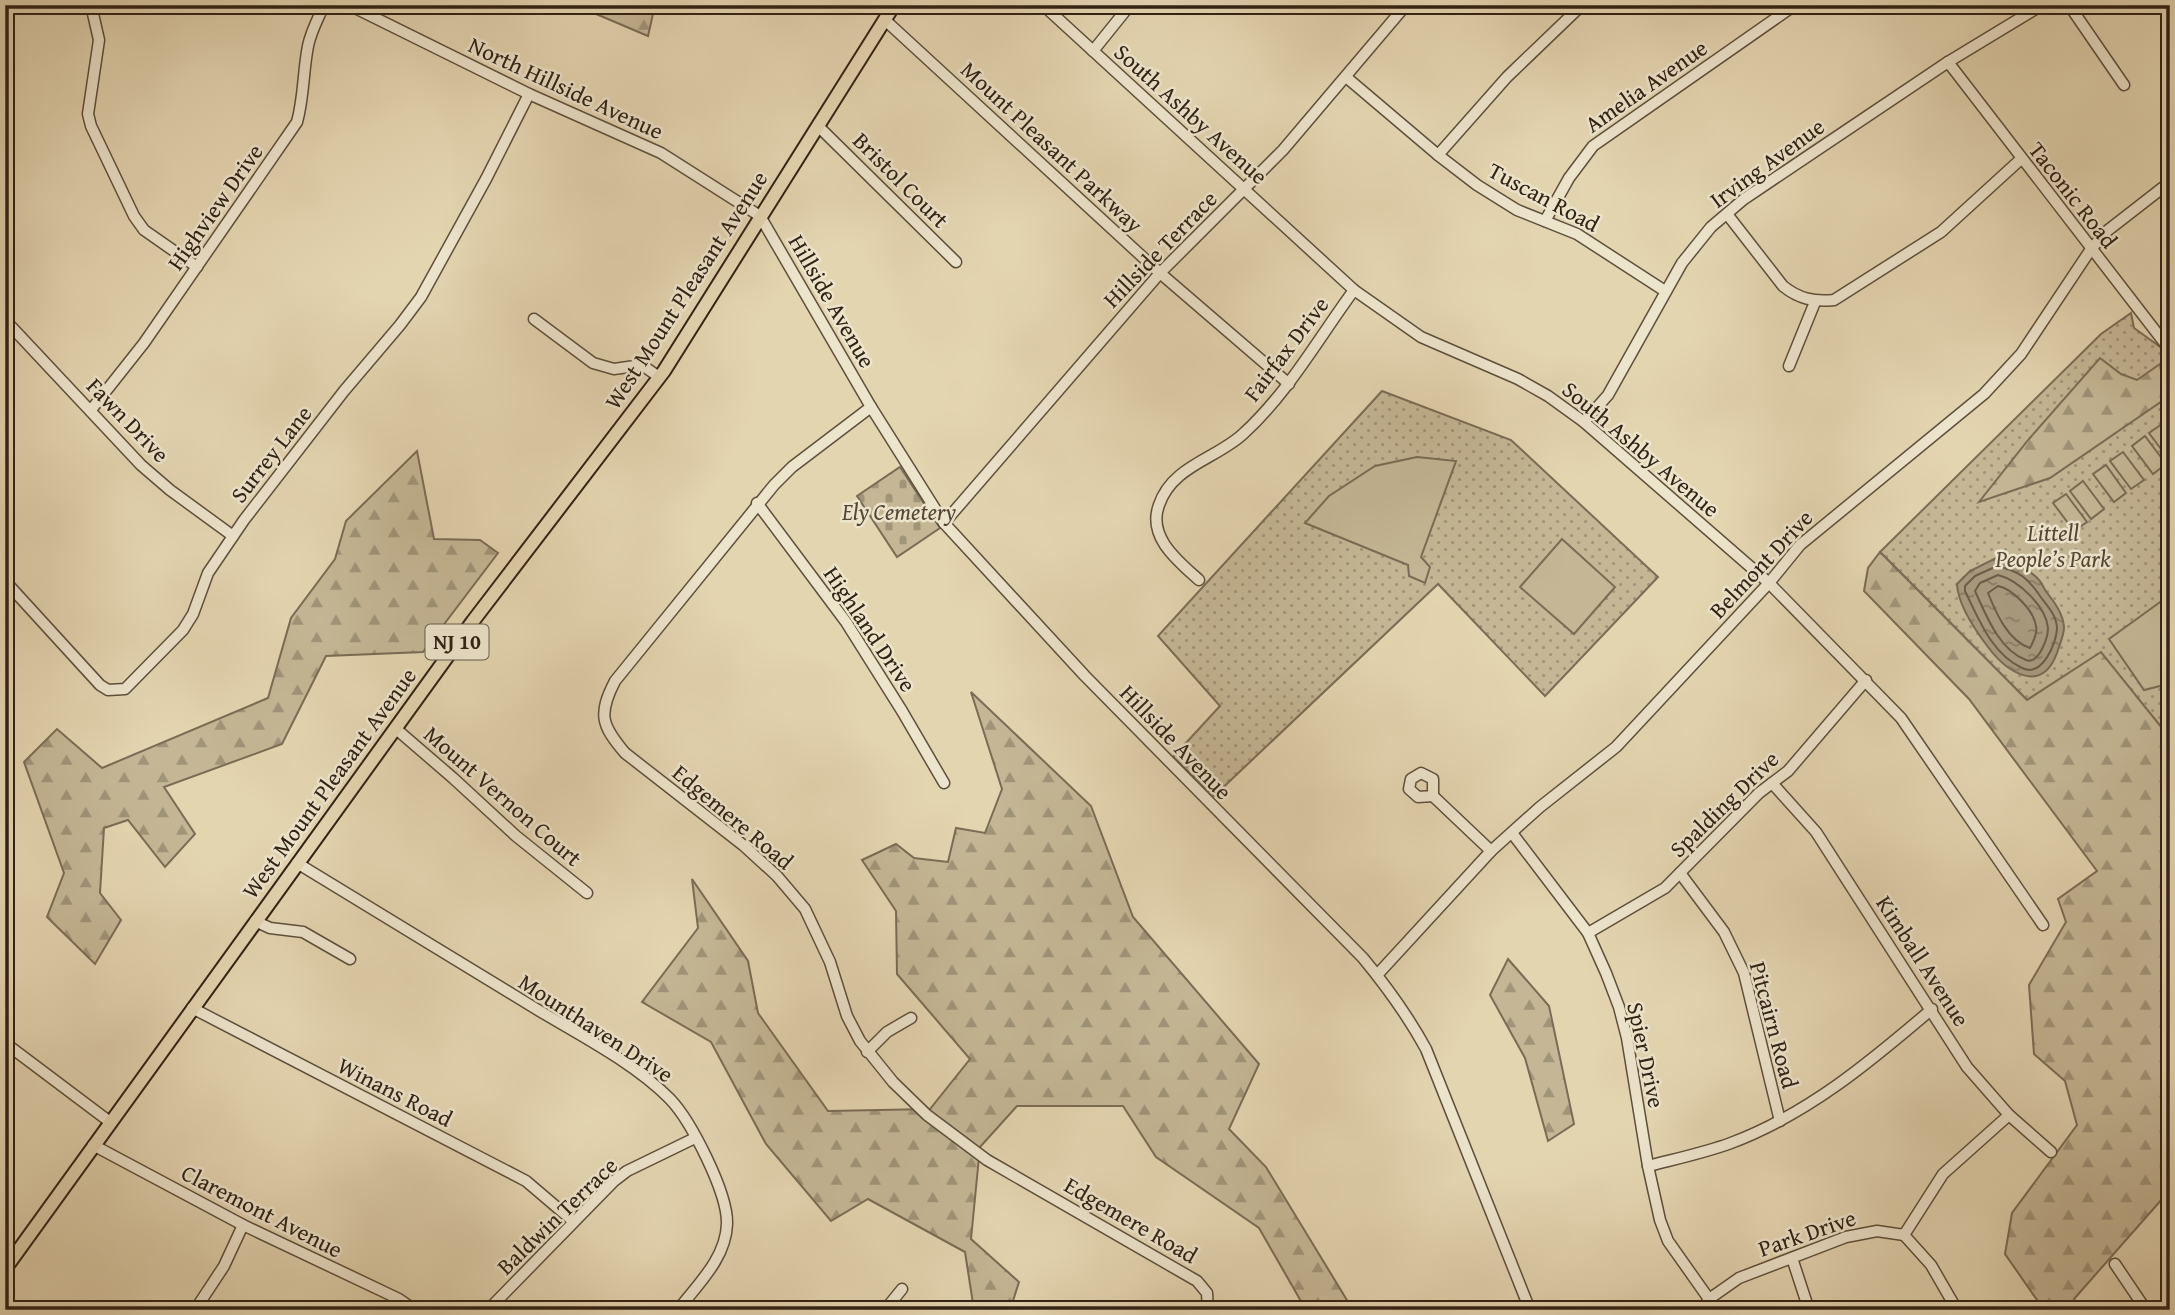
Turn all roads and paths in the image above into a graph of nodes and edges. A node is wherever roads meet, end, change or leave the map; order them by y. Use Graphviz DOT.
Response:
graph roads {
  1 [pos="91,5"];
  2 [pos="324,5"];
  3 [pos="349,5"];
  4 [pos="894,5"];
  5 [pos="1043,5"];
  6 [pos="1130,5"];
  7 [pos="1406,5"];
  8 [pos="1582,5"];
  9 [pos="1795,5"];
  10 [pos="2042,5"];
  11 [pos="2069,5"];
  12 [pos="885,20"];
  13 [pos="1093,51"];
  14 [pos="1948,62"];
  15 [pos="1346,76"];
  16 [pos="2124,85"];
  17 [pos="529,94"];
  18 [pos="818,126"];
  19 [pos="1438,155"];
  20 [pos="2021,159"];
  21 [pos="2170,181"];
  22 [pos="1244,189"];
  23 [pos="1727,214"];
  24 [pos="760,216"];
  25 [pos="1545,221"];
  26 [pos="2091,249"];
  27 [pos="956,262"];
  28 [pos="197,267"];
  29 [pos="1160,273"];
  30 [pos="1354,290"];
  31 [pos="1665,291"];
  32 [pos="1815,302"];
  33 [pos="534,319"];
  34 [pos="5,320"];
  35 [pos="2170,350"];
  36 [pos="1789,366"];
  37 [pos="659,377"];
  38 [pos="1289,384"];
  39 [pos="871,407"];
  40 [pos="91,410"];
  41 [pos="1584,422"];
  42 [pos="757,503"];
  43 [pos="944,523"];
  44 [pos="233,536"];
  45 [pos="1199,580"];
  46 [pos="5,581"];
  47 [pos="1769,583"];
  48 [pos="1866,680"];
  49 [pos="395,728"];
  50 [pos="943,783"];
  51 [pos="1773,783"];
  52 [pos="1433,796"];
  53 [pos="1512,833"];
  54 [pos="1491,851"];
  55 [pos="297,863"];
  56 [pos="1680,873"];
  57 [pos="587,893"];
  58 [pos="255,921"];
  59 [pos="2043,925"];
  60 [pos="1588,933"];
  61 [pos="350,959"];
  62 [pos="1377,975"];
  63 [pos="192,1008"];
  64 [pos="1931,1009"];
  65 [pos="911,1018"];
  66 [pos="5,1043"];
  67 [pos="867,1052"];
  68 [pos="2009,1115"];
  69 [pos="1780,1121"];
  70 [pos="110,1122"];
  71 [pos="695,1138"];
  72 [pos="93,1145"];
  73 [pos="2051,1152"];
  74 [pos="1648,1166"];
  75 [pos="573,1221"];
  76 [pos="243,1225"];
  77 [pos="1904,1235"];
  78 [pos="1792,1258"];
  79 [pos="2115,1264"];
  80 [pos="5,1269"];
  81 [pos="902,1289"];
  82 [pos="1709,1299"];
  83 [pos="194,1310"];
  84 [pos="415,1310"];
  85 [pos="488,1310"];
  86 [pos="678,1310"];
  87 [pos="885,1310"];
  88 [pos="1208,1310"];
  89 [pos="1530,1310"];
  90 [pos="1702,1310"];
  91 [pos="1809,1310"];
  92 [pos="1957,1310"];
  93 [pos="2146,1310"];
  1 -- 28 [label="street"];
  2 -- 28 [label="street, Highview Drive"];
  3 -- 17 [label="street, North Hillside Avenue"];
  4 -- 12 [label="main road, West Mount Pleasant Avenue / NJ 10"];
  5 -- 13 [label="street, South Ashby Avenue"];
  6 -- 13 [label="street"];
  7 -- 15 [label="street, Hillside Terrace"];
  8 -- 19 [label="street"];
  9 -- 25 [label="street, Amelia Avenue"];
  10 -- 14 [label="street, Irving Avenue"];
  11 -- 16 [label="street"];
  12 -- 18 [label="main road, West Mount Pleasant Avenue / NJ 10"];
  12 -- 29 [label="street, Mount Pleasant Parkway"];
  13 -- 22 [label="street, South Ashby Avenue"];
  14 -- 20 [label="street, Taconic Road"];
  14 -- 23 [label="street, Irving Avenue"];
  15 -- 19 [label="street, Tuscan Road"];
  15 -- 22 [label="street, Hillside Terrace"];
  17 -- 24 [label="street, North Hillside Avenue"];
  17 -- 44 [label="street, Surrey Lane"];
  18 -- 24 [label="main road, West Mount Pleasant Avenue / NJ 10"];
  18 -- 27 [label="street, Bristol Court"];
  19 -- 25 [label="street, Tuscan Road"];
  20 -- 26 [label="street, Taconic Road"];
  20 -- 32 [label="street"];
  21 -- 26 [label="street, Belmont Drive"];
  22 -- 29 [label="street, Hillside Terrace"];
  22 -- 30 [label="street, South Ashby Avenue"];
  23 -- 31 [label="street, Irving Avenue"];
  23 -- 32 [label="street"];
  24 -- 37 [label="main road, West Mount Pleasant Avenue / NJ 10"];
  24 -- 39 [label="street, Hillside Avenue"];
  25 -- 31 [label="street, Tuscan Road"];
  26 -- 35 [label="street, Taconic Road"];
  26 -- 47 [label="street, Belmont Drive"];
  28 -- 40 [label="street, Highview Drive"];
  29 -- 38 [label="street, Mount Pleasant Parkway"];
  29 -- 43 [label="street, Hillside Terrace"];
  30 -- 38 [label="street, Fairfax Drive"];
  30 -- 41 [label="street, South Ashby Avenue"];
  31 -- 41 [label="street, Irving Avenue"];
  32 -- 36 [label="street"];
  33 -- 37 [label="street"];
  34 -- 40 [label="street, Fawn Drive"];
  37 -- 49 [label="main road, West Mount Pleasant Avenue / NJ 10"];
  38 -- 45 [label="street, Fairfax Drive"];
  39 -- 42 [label="street, Edgemere Road"];
  39 -- 43 [label="street, Hillside Avenue"];
  40 -- 44 [label="street, Fawn Drive"];
  41 -- 47 [label="street, South Ashby Avenue"];
  42 -- 50 [label="street, Highland Drive"];
  42 -- 67 [label="street, Edgemere Road"];
  43 -- 62 [label="street, Hillside Avenue"];
  44 -- 46 [label="street, Surrey Lane"];
  47 -- 48 [label="street, South Ashby Avenue"];
  47 -- 53 [label="street, Belmont Drive"];
  48 -- 51 [label="street, Spalding Drive"];
  48 -- 59 [label="street, South Ashby Avenue"];
  49 -- 55 [label="main road, West Mount Pleasant Avenue / NJ 10"];
  49 -- 57 [label="street, Mount Vernon Court"];
  51 -- 56 [label="street, Spalding Drive"];
  51 -- 64 [label="street, Kimball Avenue"];
  52 -- 54 [label="street"];
  53 -- 54 [label="street, Belmont Drive"];
  53 -- 60 [label="street, Spier Drive"];
  54 -- 62 [label="street, Belmont Drive"];
  55 -- 58 [label="main road, West Mount Pleasant Avenue / NJ 10"];
  55 -- 71 [label="street, Mounthaven Drive"];
  56 -- 60 [label="street, Spalding Drive"];
  56 -- 69 [label="street, Pitcairn Road"];
  58 -- 61 [label="street"];
  58 -- 63 [label="main road, West Mount Pleasant Avenue / NJ 10"];
  60 -- 74 [label="street, Spier Drive"];
  62 -- 89 [label="street, Hillside Avenue"];
  63 -- 70 [label="main road, West Mount Pleasant Avenue / NJ 10"];
  63 -- 75 [label="street, Winans Road"];
  64 -- 68 [label="street, Kimball Avenue"];
  64 -- 69 [label="street"];
  65 -- 67 [label="street"];
  66 -- 70 [label="street"];
  67 -- 88 [label="street, Edgemere Road"];
  68 -- 73 [label="street, Kimball Avenue"];
  68 -- 77 [label="street"];
  69 -- 74 [label="street"];
  70 -- 72 [label="main road, West Mount Pleasant Avenue / NJ 10"];
  71 -- 75 [label="street, Baldwin Terrace"];
  71 -- 86 [label="street, Mounthaven Drive"];
  72 -- 76 [label="street, Claremont Avenue"];
  72 -- 80 [label="main road, West Mount Pleasant Avenue / NJ 10"];
  74 -- 82 [label="street, Spier Drive"];
  75 -- 85 [label="street, Baldwin Terrace"];
  76 -- 83 [label="street"];
  76 -- 84 [label="street, Claremont Avenue"];
  77 -- 78 [label="street, Park Drive"];
  77 -- 92 [label="street"];
  78 -- 82 [label="street, Park Drive"];
  78 -- 91 [label="street"];
  79 -- 93 [label="street"];
  81 -- 87 [label="street"];
  82 -- 90 [label="street, Park Drive"];
}
